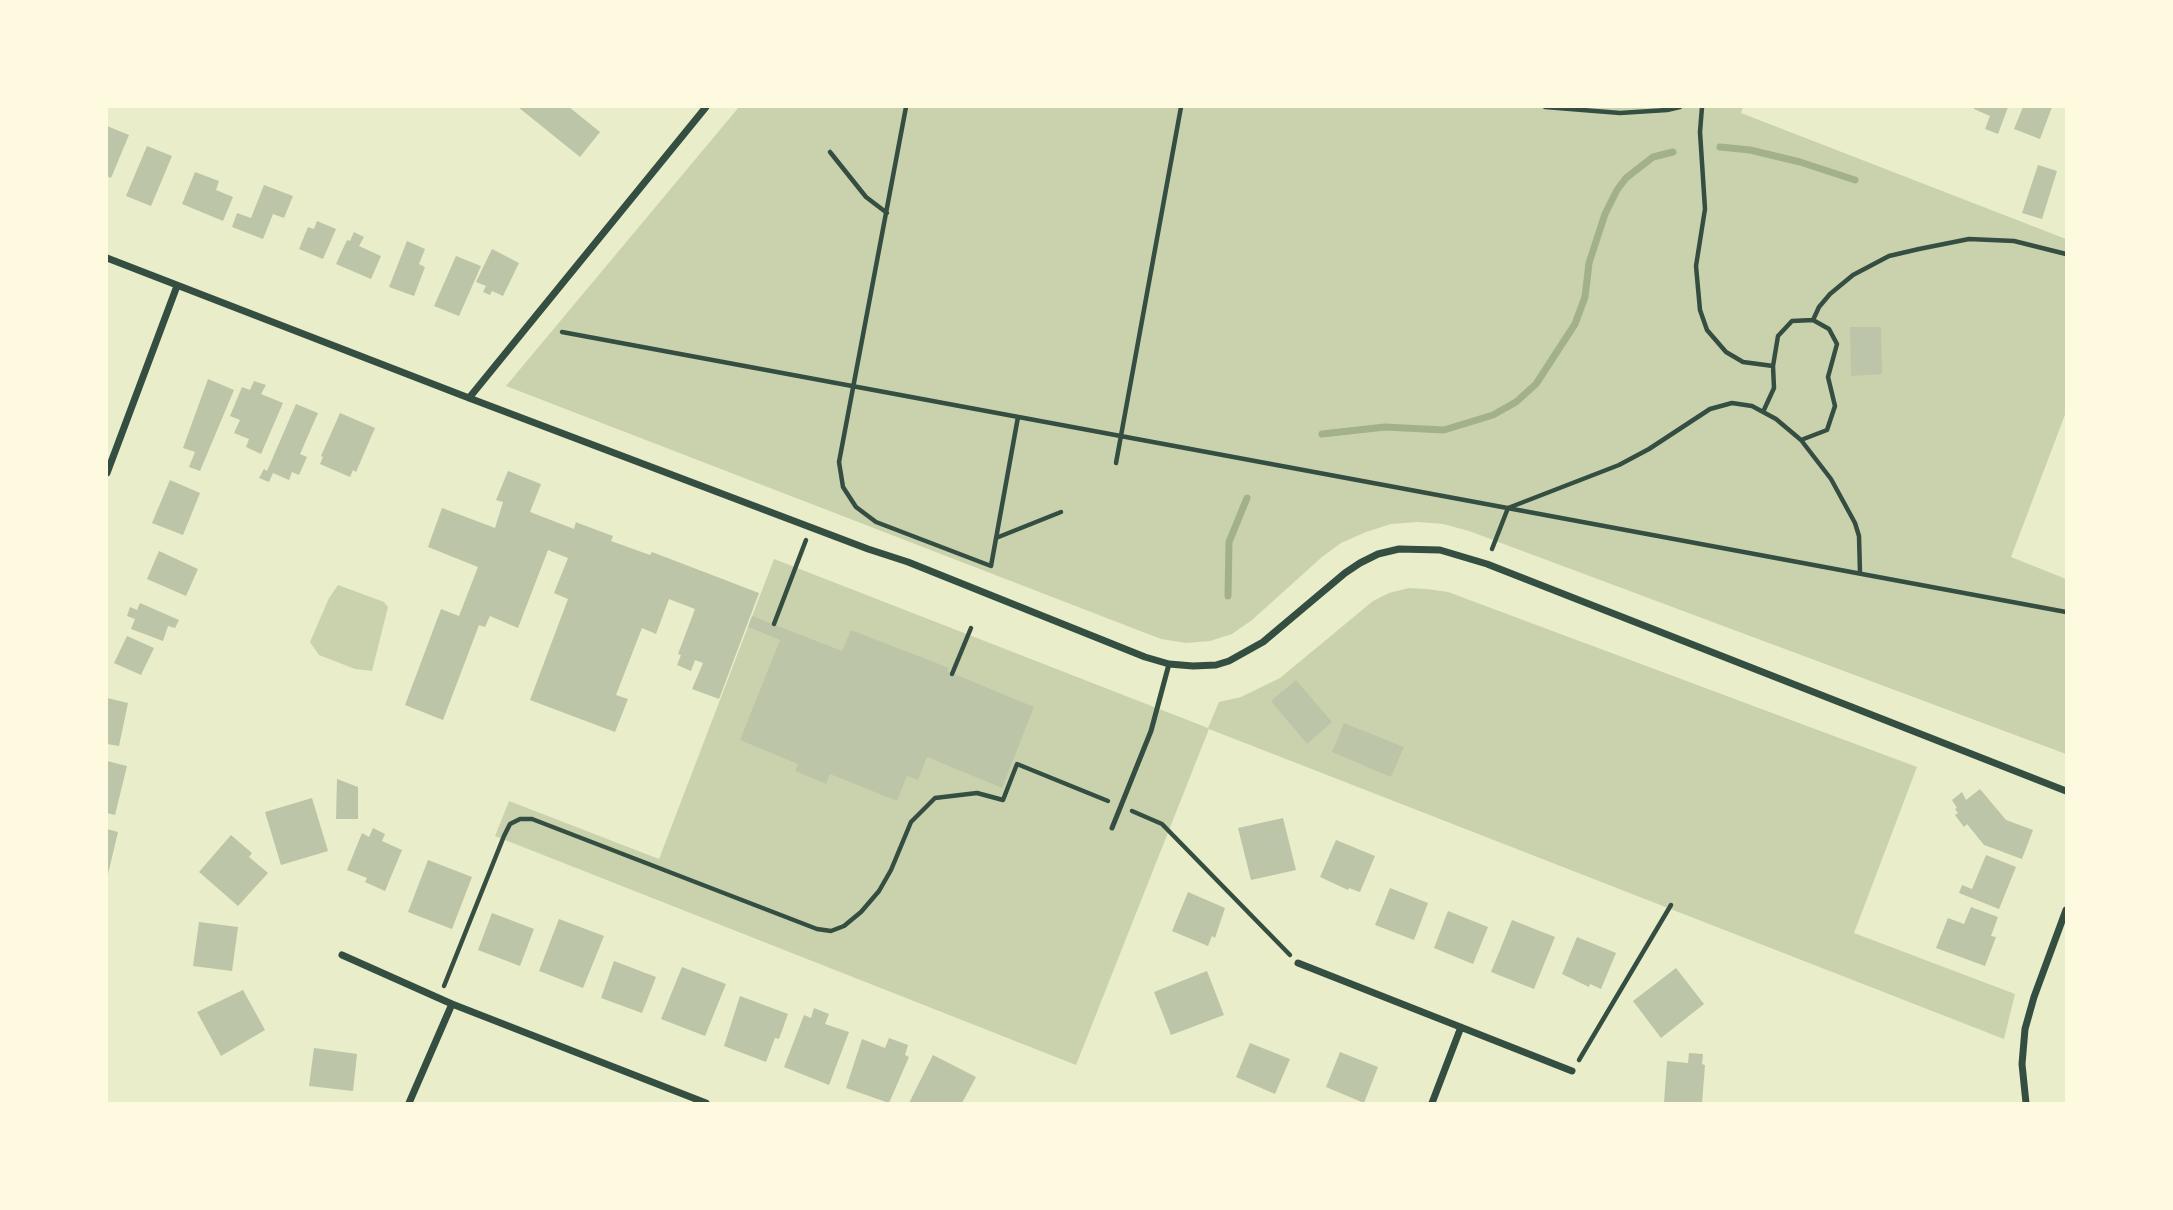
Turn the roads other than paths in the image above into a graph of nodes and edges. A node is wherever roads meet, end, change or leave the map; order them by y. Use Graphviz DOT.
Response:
graph roads {
  1 [pos="706,107"];
  2 [pos="107,258"];
  3 [pos="177,286"];
  4 [pos="469,398"];
  5 [pos="107,473"];
  6 [pos="1169,664"];
  7 [pos="2066,791"];
  8 [pos="1112,828"];
  9 [pos="2066,910"];
  10 [pos="342,954"];
  11 [pos="1298,963"];
  12 [pos="452,1004"];
  13 [pos="1461,1027"];
  14 [pos="1572,1071"];
  15 [pos="410,1103"];
  16 [pos="706,1103"];
  17 [pos="1432,1103"];
  18 [pos="2026,1103"];
  1 -- 4 [label="street"];
  2 -- 3 [label="street"];
  3 -- 4 [label="street"];
  3 -- 5 [label="street"];
  4 -- 6 [label="street"];
  6 -- 7 [label="street"];
  6 -- 8 [label="lane"];
  9 -- 18 [label="street"];
  10 -- 12 [label="street"];
  11 -- 13 [label="street"];
  12 -- 15 [label="street"];
  12 -- 16 [label="street"];
  13 -- 14 [label="street"];
  13 -- 17 [label="street"];
}
